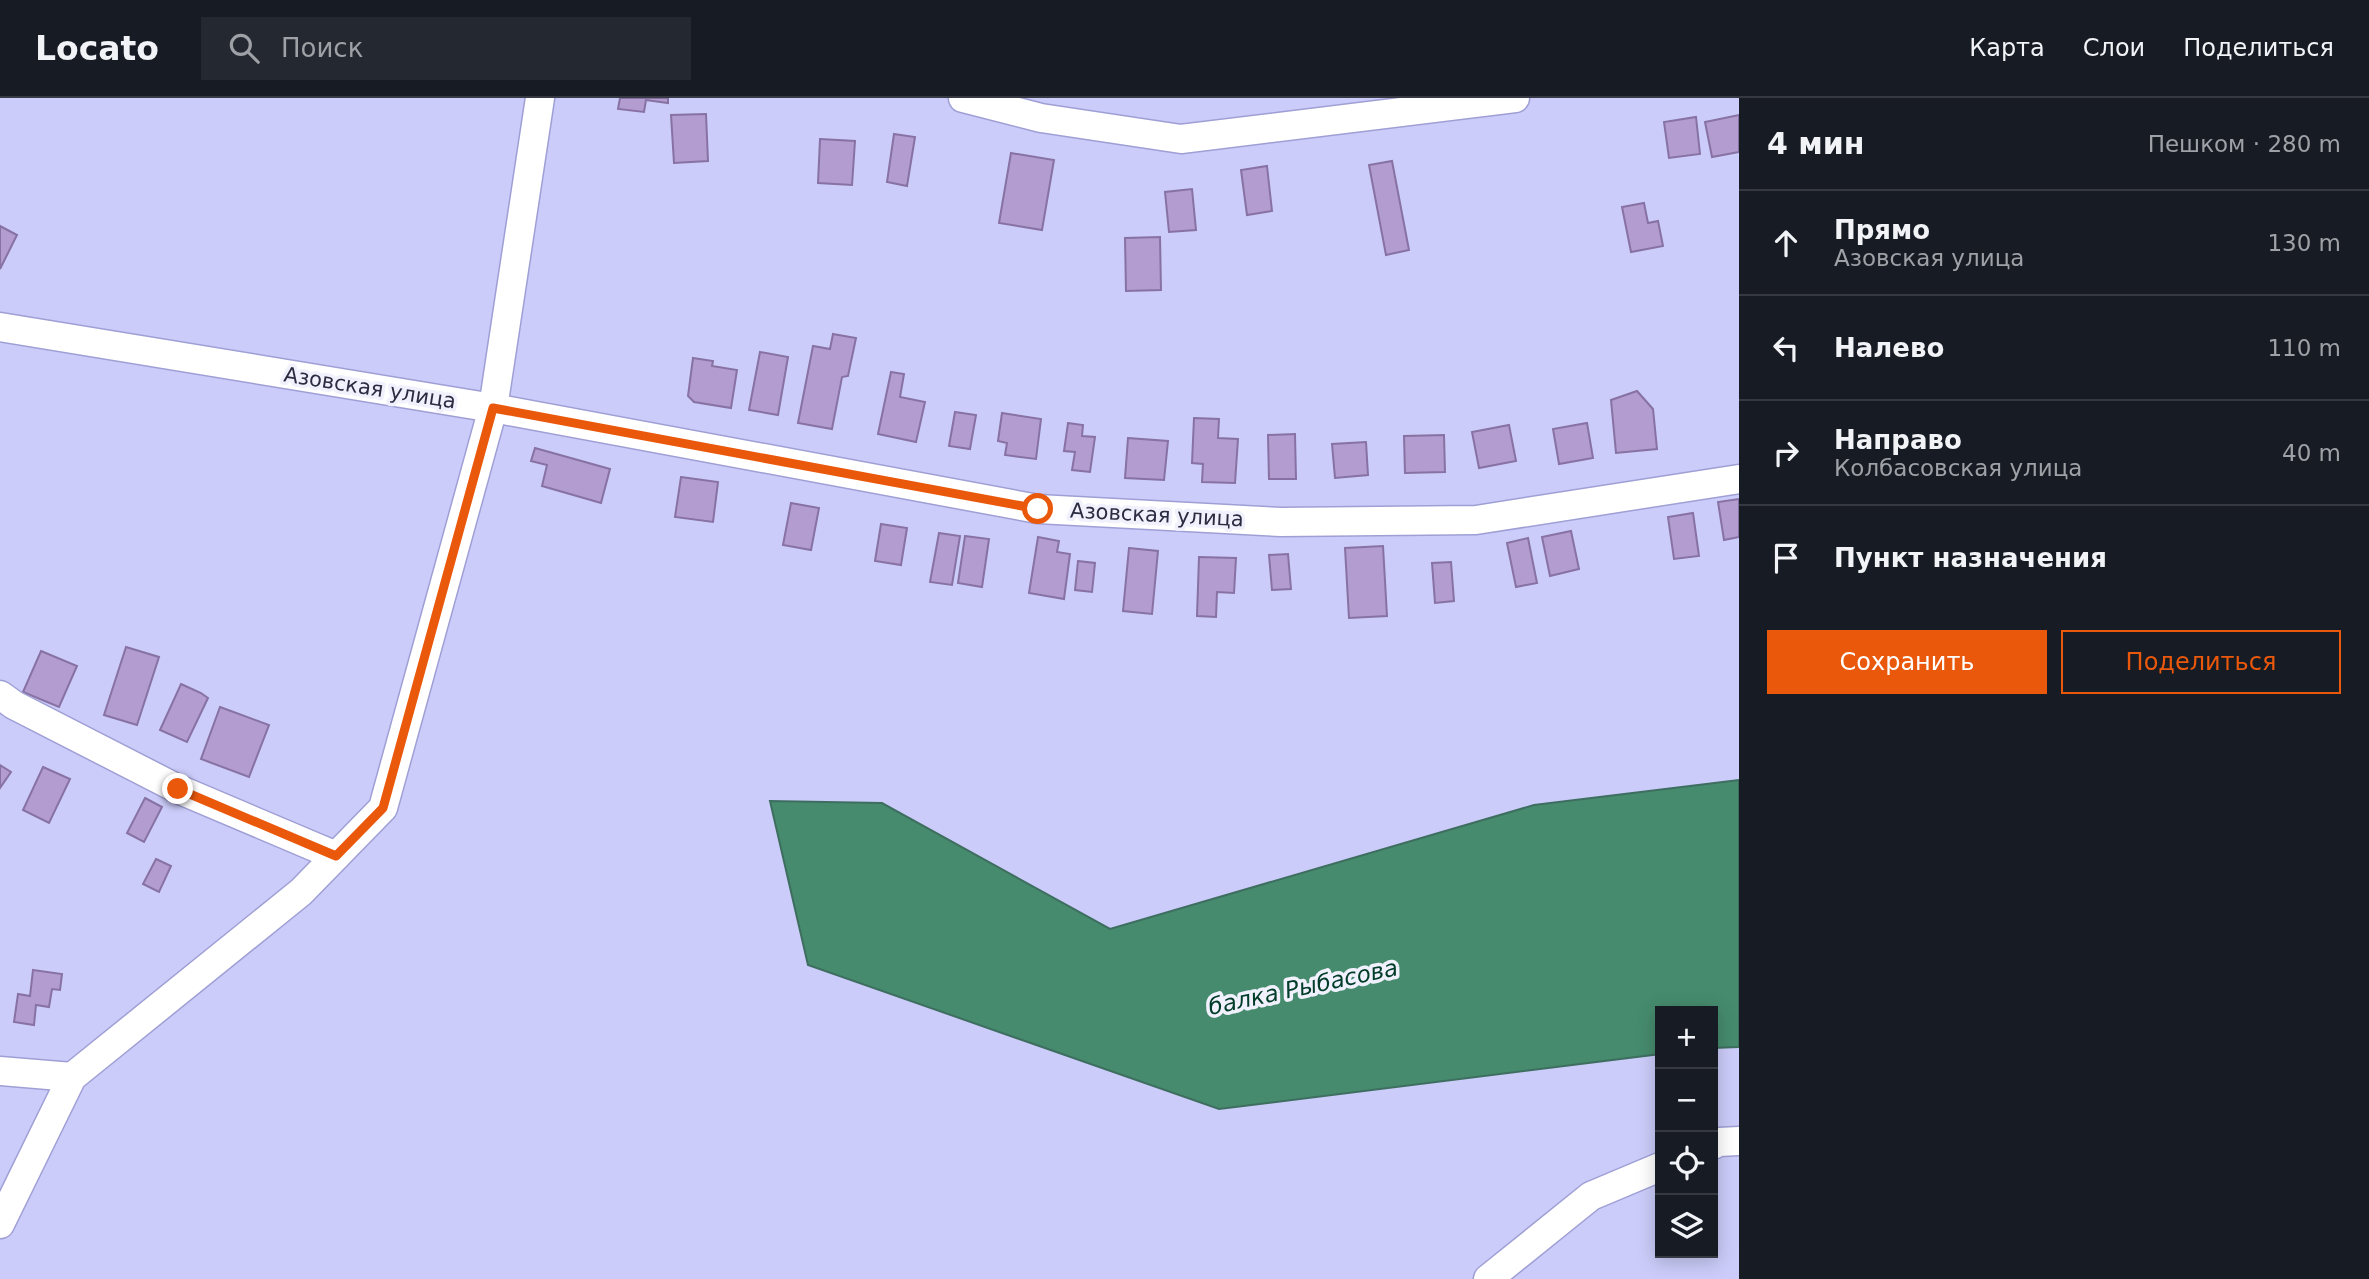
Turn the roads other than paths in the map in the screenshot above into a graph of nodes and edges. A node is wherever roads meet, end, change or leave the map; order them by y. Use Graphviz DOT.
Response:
graph roads {
  1 [pos="540,98"];
  2 [pos="963,98"];
  3 [pos="1515,98"];
  4 [pos="1042,108"];
  5 [pos="0,327"];
  6 [pos="493,408"];
  7 [pos="1739,479"];
  8 [pos="0,695"];
  9 [pos="336,856"];
  10 [pos="0,1071"];
  11 [pos="72,1077"];
  12 [pos="1739,1141"];
  13 [pos="1718,1143"];
  14 [pos="1655,1169"];
  15 [pos="0,1224"];
  16 [pos="1488,1279"];
  1 -- 6 [label="street"];
  2 -- 4 [label="street"];
  3 -- 4 [label="street"];
  5 -- 6 [label="street, Азовская улица"];
  6 -- 7 [label="street, Азовская улица"];
  6 -- 9 [label="street"];
  8 -- 9 [label="street"];
  9 -- 11 [label="street"];
  10 -- 11 [label="street"];
  11 -- 15 [label="street"];
  12 -- 13 [label="street"];
  14 -- 16 [label="street"];
}
